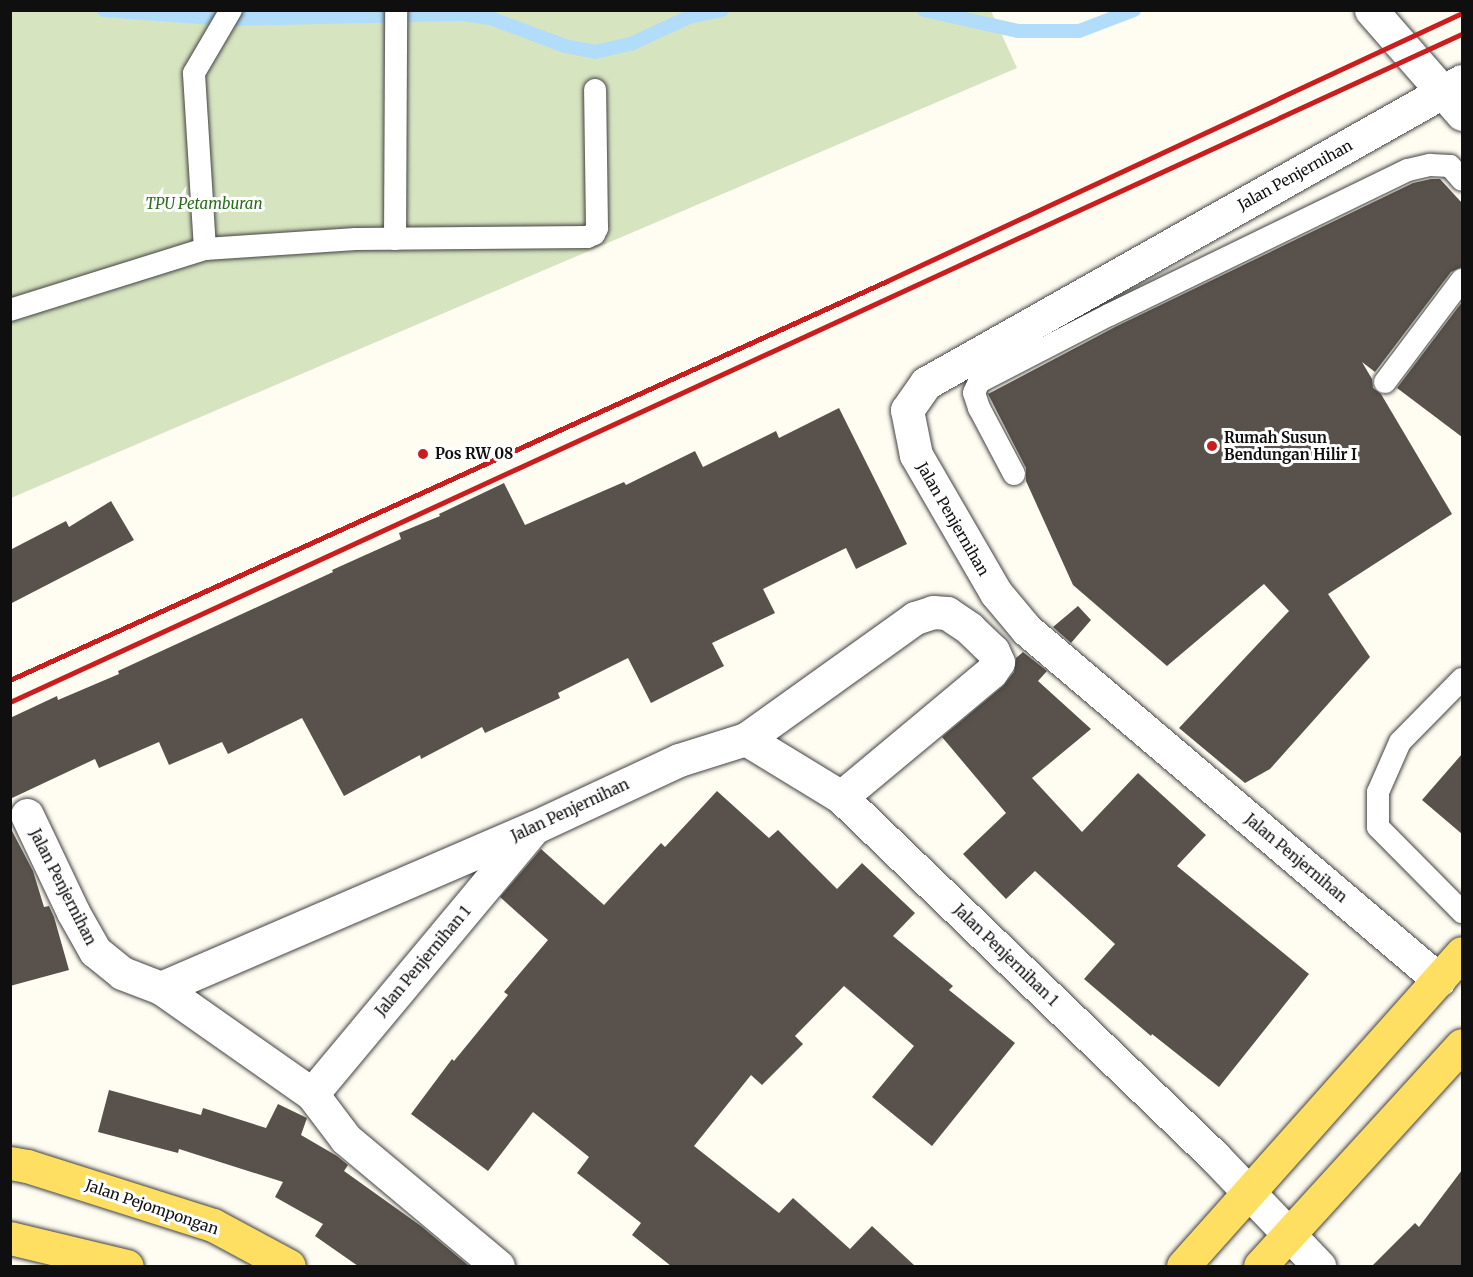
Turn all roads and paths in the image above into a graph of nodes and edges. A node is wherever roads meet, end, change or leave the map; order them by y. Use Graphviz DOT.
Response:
graph roads {
  1 [pos="231,10"];
  2 [pos="396,10"];
  3 [pos="1371,10"];
  4 [pos="595,90"];
  5 [pos="1456,96"];
  6 [pos="1462,180"];
  7 [pos="395,239"];
  8 [pos="205,249"];
  9 [pos="1462,280"];
  10 [pos="10,310"];
  11 [pos="1385,382"];
  12 [pos="1014,474"];
  13 [pos="1462,679"];
  14 [pos="746,739"];
  15 [pos="841,797"];
  16 [pos="27,815"];
  17 [pos="533,828"];
  18 [pos="1462,912"];
  19 [pos="1462,953"];
  20 [pos="1439,980"];
  21 [pos="161,988"];
  22 [pos="1462,1045"];
  23 [pos="312,1094"];
  24 [pos="10,1163"];
  25 [pos="1248,1193"];
  26 [pos="1289,1236"];
  27 [pos="10,1238"];
  28 [pos="127,1266"];
  29 [pos="289,1266"];
  30 [pos="498,1266"];
  31 [pos="1188,1266"];
  32 [pos="1260,1266"];
  33 [pos="1319,1266"];
  1 -- 8 [label="lane"];
  2 -- 7 [label="lane"];
  3 -- 5 [label="street"];
  4 -- 7 [label="lane"];
  5 -- 20 [label="street, Jalan Penjernihan"];
  6 -- 12 [label="lane"];
  7 -- 8 [label="lane"];
  8 -- 10 [label="lane"];
  9 -- 11 [label="lane"];
  13 -- 18 [label="lane"];
  14 -- 15 [label="street, Jalan Penjernihan 1"];
  14 -- 15 [label="street, Jalan Penjernihan"];
  14 -- 17 [label="street, Jalan Penjernihan"];
  15 -- 25 [label="street, Jalan Penjernihan 1"];
  16 -- 21 [label="street, Jalan Penjernihan"];
  17 -- 21 [label="street, Jalan Penjernihan"];
  17 -- 23 [label="street, Jalan Penjernihan 1"];
  19 -- 20 [label="main road"];
  20 -- 25 [label="main road"];
  21 -- 23 [label="street"];
  22 -- 26 [label="main road"];
  23 -- 30 [label="street"];
  24 -- 29 [label="main road, Jalan Pejompongan"];
  25 -- 26 [label="street, Jalan Penjernihan 1"];
  25 -- 31 [label="main road"];
  26 -- 32 [label="main road"];
  26 -- 33 [label="street, Jalan Penjernihan 1"];
  27 -- 28 [label="main road"];
}
